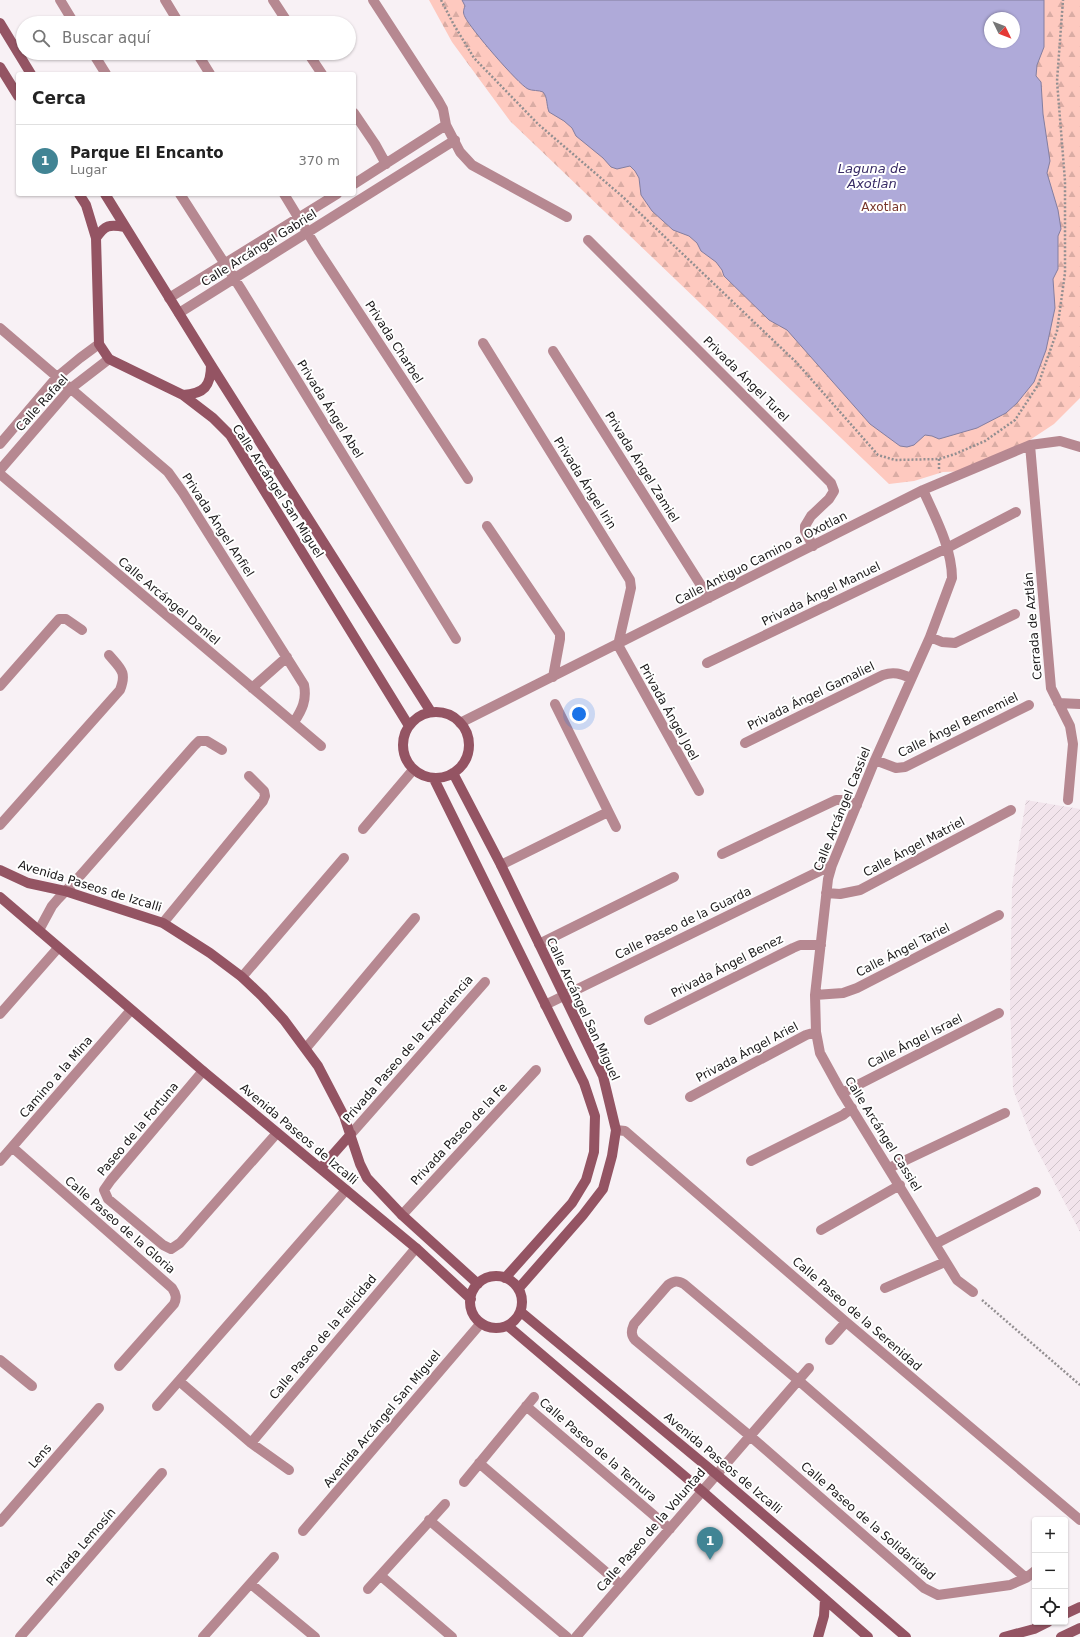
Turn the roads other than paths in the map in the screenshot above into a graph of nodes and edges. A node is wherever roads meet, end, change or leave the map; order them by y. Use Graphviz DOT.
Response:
graph roads {
  1 [pos="60,0"];
  2 [pos="165,0"];
  3 [pos="273,0"];
  4 [pos="374,0"];
  5 [pos="70,16"];
  6 [pos="175,16"];
  7 [pos="283,16"];
  8 [pos="0,23"];
  9 [pos="16,49"];
  10 [pos="22,60"];
  11 [pos="97,60"];
  12 [pos="201,60"];
  13 [pos="313,60"];
  14 [pos="0,67"];
  15 [pos="30,72"];
  16 [pos="105,72"];
  17 [pos="209,72"];
  18 [pos="321,72"];
  19 [pos="16,93"];
  20 [pos="356,116"];
  21 [pos="446,125"];
  22 [pos="454,140"];
  23 [pos="386,164"];
  24 [pos="356,183"];
  25 [pos="80,196"];
  26 [pos="106,196"];
  27 [pos="181,196"];
  28 [pos="285,196"];
  29 [pos="334,196"];
  30 [pos="567,217"];
  31 [pos="299,218"];
  32 [pos="125,227"];
  33 [pos="308,233"];
  34 [pos="96,238"];
  35 [pos="588,240"];
  36 [pos="224,264"];
  37 [pos="234,278"];
  38 [pos="169,298"];
  39 [pos="178,313"];
  40 [pos="0,328"];
  41 [pos="482,343"];
  42 [pos="99,344"];
  43 [pos="553,351"];
  44 [pos="109,359"];
  45 [pos="211,365"];
  46 [pos="57,377"];
  47 [pos="70,389"];
  48 [pos="183,395"];
  49 [pos="0,444"];
  50 [pos="1030,445"];
  51 [pos="1080,447"];
  52 [pos="0,470"];
  53 [pos="0,474"];
  54 [pos="468,479"];
  55 [pos="923,490"];
  56 [pos="1016,512"];
  57 [pos="487,526"];
  58 [pos="812,546"];
  59 [pos="947,548"];
  60 [pos="709,598"];
  61 [pos="1014,614"];
  62 [pos="82,630"];
  63 [pos="930,637"];
  64 [pos="456,639"];
  65 [pos="618,645"];
  66 [pos="109,656"];
  67 [pos="287,657"];
  68 [pos="707,663"];
  69 [pos="553,677"];
  70 [pos="911,678"];
  71 [pos="0,686"];
  72 [pos="252,688"];
  73 [pos="1058,703"];
  74 [pos="554,704"];
  75 [pos="1080,704"];
  76 [pos="1029,705"];
  77 [pos="431,712"];
  78 [pos="294,722"];
  79 [pos="460,723"];
  80 [pos="409,726"];
  81 [pos="745,743"];
  82 [pos="321,746"];
  83 [pos="222,750"];
  84 [pos="875,760"];
  85 [pos="413,770"];
  86 [pos="453,773"];
  87 [pos="249,776"];
  88 [pos="434,779"];
  89 [pos="699,791"];
  90 [pos="1068,800"];
  91 [pos="857,805"];
  92 [pos="1011,810"];
  93 [pos="608,812"];
  94 [pos="0,825"];
  95 [pos="616,827"];
  96 [pos="363,829"];
  97 [pos="722,854"];
  98 [pos="344,858"];
  99 [pos="501,865"];
  100 [pos="832,866"];
  101 [pos="0,870"];
  102 [pos="674,877"];
  103 [pos="65,891"];
  104 [pos="826,893"];
  105 [pos="0,897"];
  106 [pos="999,915"];
  107 [pos="416,918"];
  108 [pos="163,923"];
  109 [pos="38,930"];
  110 [pos="539,944"];
  111 [pos="820,945"];
  112 [pos="58,948"];
  113 [pos="242,977"];
  114 [pos="485,982"];
  115 [pos="815,995"];
  116 [pos="564,996"];
  117 [pos="545,1005"];
  118 [pos="131,1010"];
  119 [pos="999,1013"];
  120 [pos="0,1014"];
  121 [pos="648,1020"];
  122 [pos="816,1032"];
  123 [pos="306,1048"];
  124 [pos="536,1070"];
  125 [pos="203,1071"];
  126 [pos="842,1093"];
  127 [pos="690,1097"];
  128 [pos="852,1108"];
  129 [pos="1005,1113"];
  130 [pos="616,1130"];
  131 [pos="277,1133"];
  132 [pos="351,1134"];
  133 [pos="12,1147"];
  134 [pos="0,1161"];
  135 [pos="751,1161"];
  136 [pos="321,1168"];
  137 [pos="889,1168"];
  138 [pos="900,1185"];
  139 [pos="346,1190"];
  140 [pos="1036,1192"];
  141 [pos="402,1215"];
  142 [pos="821,1230"];
  143 [pos="935,1244"];
  144 [pos="416,1248"];
  145 [pos="945,1262"];
  146 [pos="505,1278"];
  147 [pos="478,1284"];
  148 [pos="519,1288"];
  149 [pos="885,1288"];
  150 [pos="973,1292"];
  151 [pos="471,1299"];
  152 [pos="521,1312"];
  153 [pos="846,1322"];
  154 [pos="481,1323"];
  155 [pos="508,1326"];
  156 [pos="830,1340"];
  157 [pos="0,1360"];
  158 [pos="119,1366"];
  159 [pos="809,1368"];
  160 [pos="798,1380"];
  161 [pos="179,1381"];
  162 [pos="32,1386"];
  163 [pos="534,1397"];
  164 [pos="157,1406"];
  165 [pos="526,1406"];
  166 [pos="99,1408"];
  167 [pos="750,1436"];
  168 [pos="251,1442"];
  169 [pos="479,1463"];
  170 [pos="289,1470"];
  171 [pos="162,1473"];
  172 [pos="716,1474"];
  173 [pos="464,1482"];
  174 [pos="702,1491"];
  175 [pos="445,1504"];
  176 [pos="430,1520"];
  177 [pos="1080,1520"];
  178 [pos="0,1522"];
  179 [pos="670,1529"];
  180 [pos="303,1531"];
  181 [pos="274,1557"];
  182 [pos="1032,1573"];
  183 [pos="381,1576"];
  184 [pos="1026,1578"];
  185 [pos="251,1584"];
  186 [pos="621,1585"];
  187 [pos="368,1589"];
  188 [pos="825,1599"];
  189 [pos="1080,1606"];
  190 [pos="1068,1612"];
  191 [pos="1042,1625"];
  192 [pos="1080,1628"];
  193 [pos="20,1637"];
  194 [pos="203,1637"];
  195 [pos="315,1637"];
  196 [pos="452,1637"];
  197 [pos="567,1637"];
  198 [pos="576,1637"];
  199 [pos="818,1637"];
  200 [pos="868,1637"];
  201 [pos="906,1637"];
  202 [pos="1004,1637"];
  203 [pos="1061,1637"];
  1 -- 5 [label="street"];
  2 -- 6 [label="street"];
  3 -- 7 [label="street"];
  4 -- 21 [label="street"];
  8 -- 9 [label="street"];
  10 -- 15 [label="street"];
  11 -- 16 [label="street"];
  12 -- 17 [label="street"];
  13 -- 18 [label="street"];
  14 -- 19 [label="street"];
  20 -- 23 [label="street"];
  21 -- 22 [label="street"];
  21 -- 23 [label="street"];
  22 -- 30 [label="street"];
  22 -- 33 [label="street, Calle Arcángel Gabriel"];
  23 -- 24 [label="street"];
  25 -- 34 [label="street"];
  26 -- 32 [label="street, Calle Arcángel San Miguel"];
  27 -- 36 [label="street, Privada Ángel Abel"];
  28 -- 31 [label="street, Privada Charbel"];
  29 -- 31 [label="street, Calle Arcángel Gabriel"];
  31 -- 33 [label="street, Privada Charbel"];
  31 -- 36 [label="street, Calle Arcángel Gabriel"];
  32 -- 34 [label="street"];
  32 -- 38 [label="street, Calle Arcángel San Miguel"];
  33 -- 37 [label="street, Calle Arcángel Gabriel"];
  33 -- 54 [label="street, Privada Charbel"];
  34 -- 42 [label="street"];
  35 -- 58 [label="street, Privada Ángel Turel"];
  36 -- 37 [label="street, Privada Ángel Abel"];
  36 -- 38 [label="street, Calle Arcángel Gabriel"];
  37 -- 39 [label="street, Calle Arcángel Gabriel"];
  37 -- 64 [label="street, Privada Ángel Abel"];
  38 -- 39 [label="street, Calle Arcángel San Miguel"];
  39 -- 45 [label="street, Calle Arcángel San Miguel"];
  40 -- 46 [label="street, Privada Ángel Anfiel"];
  41 -- 65 [label="street, Privada Ángel Irin"];
  42 -- 44 [label="street"];
  42 -- 46 [label="street, Calle Rafael"];
  43 -- 60 [label="street, Privada Ángel Zamiel"];
  44 -- 47 [label="street, Calle Rafael"];
  44 -- 48 [label="street, Calle Arcángel San Miguel"];
  45 -- 48 [label="street"];
  45 -- 77 [label="street, Calle Arcángel San Miguel"];
  46 -- 47 [label="street, Privada Ángel Anfiel"];
  46 -- 49 [label="street, Calle Rafael"];
  47 -- 52 [label="street, Calle Rafael"];
  47 -- 67 [label="street, Privada Ángel Anfiel"];
  48 -- 80 [label="street, Calle Arcángel San Miguel"];
  50 -- 51 [label="street, Calle Antiguo Camino a Oxotlan"];
  50 -- 55 [label="street, Calle Antiguo Camino a Oxotlan"];
  50 -- 73 [label="street, Cerrada de Aztlán"];
  53 -- 72 [label="street, Calle Arcángel Daniel"];
  55 -- 58 [label="street, Calle Antiguo Camino a Oxotlan"];
  55 -- 59 [label="street, Calle Arcángel Cassiel"];
  56 -- 59 [label="street, Privada Ángel Manuel"];
  57 -- 69 [label="street"];
  58 -- 60 [label="street, Calle Antiguo Camino a Oxotlan"];
  59 -- 63 [label="street, Calle Arcángel Cassiel"];
  59 -- 68 [label="street, Privada Ángel Manuel"];
  60 -- 65 [label="street, Calle Antiguo Camino a Oxotlan"];
  61 -- 63 [label="street"];
  62 -- 71 [label="street"];
  63 -- 70 [label="street, Calle Arcángel Cassiel"];
  65 -- 69 [label="street, Calle Antiguo Camino a Oxotlan"];
  65 -- 89 [label="street, Privada Ángel Joel"];
  66 -- 94 [label="street"];
  67 -- 72 [label="street"];
  67 -- 78 [label="street, Privada Ángel Anfiel"];
  69 -- 79 [label="street, Calle Antiguo Camino a Oxotlan"];
  70 -- 81 [label="street, Privada Ángel Gamaliel"];
  70 -- 84 [label="street, Calle Arcángel Cassiel"];
  72 -- 78 [label="street, Calle Arcángel Daniel"];
  73 -- 75 [label="street"];
  73 -- 90 [label="street, Cerrada de Aztlán"];
  74 -- 93 [label="street"];
  76 -- 84 [label="street, Calle Ángel Bememiel"];
  77 -- 79 [label="street"];
  77 -- 80 [label="street"];
  78 -- 82 [label="street, Calle Arcángel Daniel"];
  79 -- 86 [label="street"];
  80 -- 85 [label="street"];
  83 -- 103 [label="street"];
  84 -- 91 [label="street, Calle Arcángel Cassiel"];
  85 -- 88 [label="street"];
  85 -- 96 [label="street"];
  86 -- 88 [label="street"];
  86 -- 99 [label="street, Calle Arcángel San Miguel"];
  87 -- 108 [label="street"];
  88 -- 117 [label="street"];
  91 -- 97 [label="street"];
  91 -- 100 [label="street, Calle Arcángel Cassiel"];
  92 -- 104 [label="street, Calle Ángel Matriel"];
  93 -- 95 [label="street"];
  93 -- 99 [label="street"];
  98 -- 113 [label="street"];
  99 -- 110 [label="street, Calle Arcángel San Miguel"];
  100 -- 104 [label="street, Calle Arcángel Cassiel"];
  100 -- 116 [label="street, Calle Paseo de la Guarda"];
  101 -- 103 [label="street, Avenida Paseos de Izcalli"];
  102 -- 110 [label="street"];
  103 -- 108 [label="street, Avenida Paseos de Izcalli"];
  103 -- 109 [label="street"];
  104 -- 111 [label="street, Calle Arcángel Cassiel"];
  105 -- 109 [label="street, Avenida Paseos de Izcalli"];
  106 -- 115 [label="street, Calle Ángel Tariel"];
  107 -- 123 [label="street"];
  108 -- 113 [label="street, Avenida Paseos de Izcalli"];
  109 -- 112 [label="street, Avenida Paseos de Izcalli"];
  110 -- 116 [label="street, Calle Arcángel San Miguel"];
  111 -- 115 [label="street, Calle Arcángel Cassiel"];
  111 -- 121 [label="street, Privada Ángel Benez"];
  112 -- 118 [label="street, Avenida Paseos de Izcalli"];
  112 -- 120 [label="street"];
  113 -- 123 [label="street, Avenida Paseos de Izcalli"];
  114 -- 132 [label="street, Privada Paseo de la Experiencia"];
  115 -- 122 [label="street, Calle Arcángel Cassiel"];
  116 -- 117 [label="street, Calle Paseo de la Guarda"];
  116 -- 130 [label="street, Calle Arcángel San Miguel"];
  117 -- 146 [label="street"];
  118 -- 125 [label="street, Avenida Paseos de Izcalli"];
  118 -- 133 [label="street, Camino a la Mina"];
  119 -- 126 [label="street, Calle Ángel Israel"];
  122 -- 126 [label="street, Calle Arcángel Cassiel"];
  122 -- 127 [label="street, Privada Ángel Ariel"];
  123 -- 132 [label="street, Avenida Paseos de Izcalli"];
  124 -- 141 [label="street, Privada Paseo de la Fe"];
  125 -- 131 [label="street, Avenida Paseos de Izcalli"];
  125 -- 131 [label="street, Paseo de la Fortuna"];
  126 -- 128 [label="street, Calle Arcángel Cassiel"];
  128 -- 135 [label="street"];
  128 -- 137 [label="street, Calle Arcángel Cassiel"];
  129 -- 137 [label="street"];
  130 -- 148 [label="street, Calle Arcángel San Miguel"];
  130 -- 153 [label="street, Calle Paseo de la Serenidad"];
  131 -- 136 [label="street, Avenida Paseos de Izcalli"];
  132 -- 136 [label="street"];
  132 -- 141 [label="street, Avenida Paseos de Izcalli"];
  133 -- 134 [label="street, Camino a la Mina"];
  133 -- 158 [label="street, Calle Paseo de la Gloria"];
  136 -- 139 [label="street, Avenida Paseos de Izcalli"];
  137 -- 138 [label="street, Calle Arcángel Cassiel"];
  138 -- 142 [label="street"];
  138 -- 143 [label="street, Calle Arcángel Cassiel"];
  139 -- 144 [label="street, Avenida Paseos de Izcalli"];
  139 -- 161 [label="street"];
  140 -- 143 [label="street"];
  141 -- 147 [label="street, Avenida Paseos de Izcalli"];
  143 -- 145 [label="street, Calle Arcángel Cassiel"];
  144 -- 151 [label="street, Avenida Paseos de Izcalli"];
  144 -- 168 [label="street, Calle Paseo de la Felicidad"];
  145 -- 149 [label="street"];
  145 -- 150 [label="street, Calle Arcángel Cassiel"];
  146 -- 147 [label="street"];
  146 -- 148 [label="street"];
  147 -- 151 [label="street"];
  148 -- 152 [label="street"];
  151 -- 154 [label="street"];
  152 -- 155 [label="street"];
  152 -- 172 [label="street, Avenida Paseos de Izcalli"];
  153 -- 156 [label="street"];
  153 -- 177 [label="street, Calle Paseo de la Serenidad"];
  154 -- 155 [label="street"];
  154 -- 180 [label="street, Avenida Arcángel San Miguel"];
  155 -- 174 [label="street"];
  157 -- 162 [label="street"];
  159 -- 160 [label="street, Calle Paseo de la Voluntad"];
  160 -- 167 [label="street, Calle Paseo de la Voluntad"];
  160 -- 167 [label="street, Calle Paseo de la Solidaridad"];
  160 -- 184 [label="street"];
  161 -- 164 [label="street"];
  161 -- 168 [label="street"];
  163 -- 165 [label="street, Calle Paseo de la Ternura"];
  165 -- 169 [label="street, Calle Paseo de la Ternura"];
  165 -- 179 [label="street, Calle Paseo de la Ternura"];
  166 -- 178 [label="street, Lens"];
  167 -- 172 [label="street, Calle Paseo de la Voluntad"];
  167 -- 184 [label="street, Calle Paseo de la Solidaridad"];
  168 -- 170 [label="street"];
  169 -- 173 [label="street, Calle Paseo de la Ternura"];
  169 -- 186 [label="street"];
  171 -- 193 [label="street, Privada Lemosín"];
  172 -- 174 [label="street, Calle Paseo de la Voluntad"];
  172 -- 201 [label="street, Avenida Paseos de Izcalli"];
  174 -- 179 [label="street, Calle Paseo de la Voluntad"];
  174 -- 188 [label="street"];
  175 -- 176 [label="street"];
  176 -- 183 [label="street"];
  176 -- 197 [label="street"];
  179 -- 186 [label="street, Calle Paseo de la Voluntad"];
  181 -- 185 [label="street"];
  182 -- 184 [label="street, Calle Paseo de la Solidaridad"];
  183 -- 187 [label="street"];
  183 -- 196 [label="street"];
  185 -- 194 [label="street"];
  185 -- 195 [label="street"];
  186 -- 198 [label="street, Calle Paseo de la Voluntad"];
  188 -- 199 [label="street"];
  188 -- 200 [label="street"];
  189 -- 190 [label="street"];
  191 -- 202 [label="street"];
  192 -- 203 [label="street"];
}
